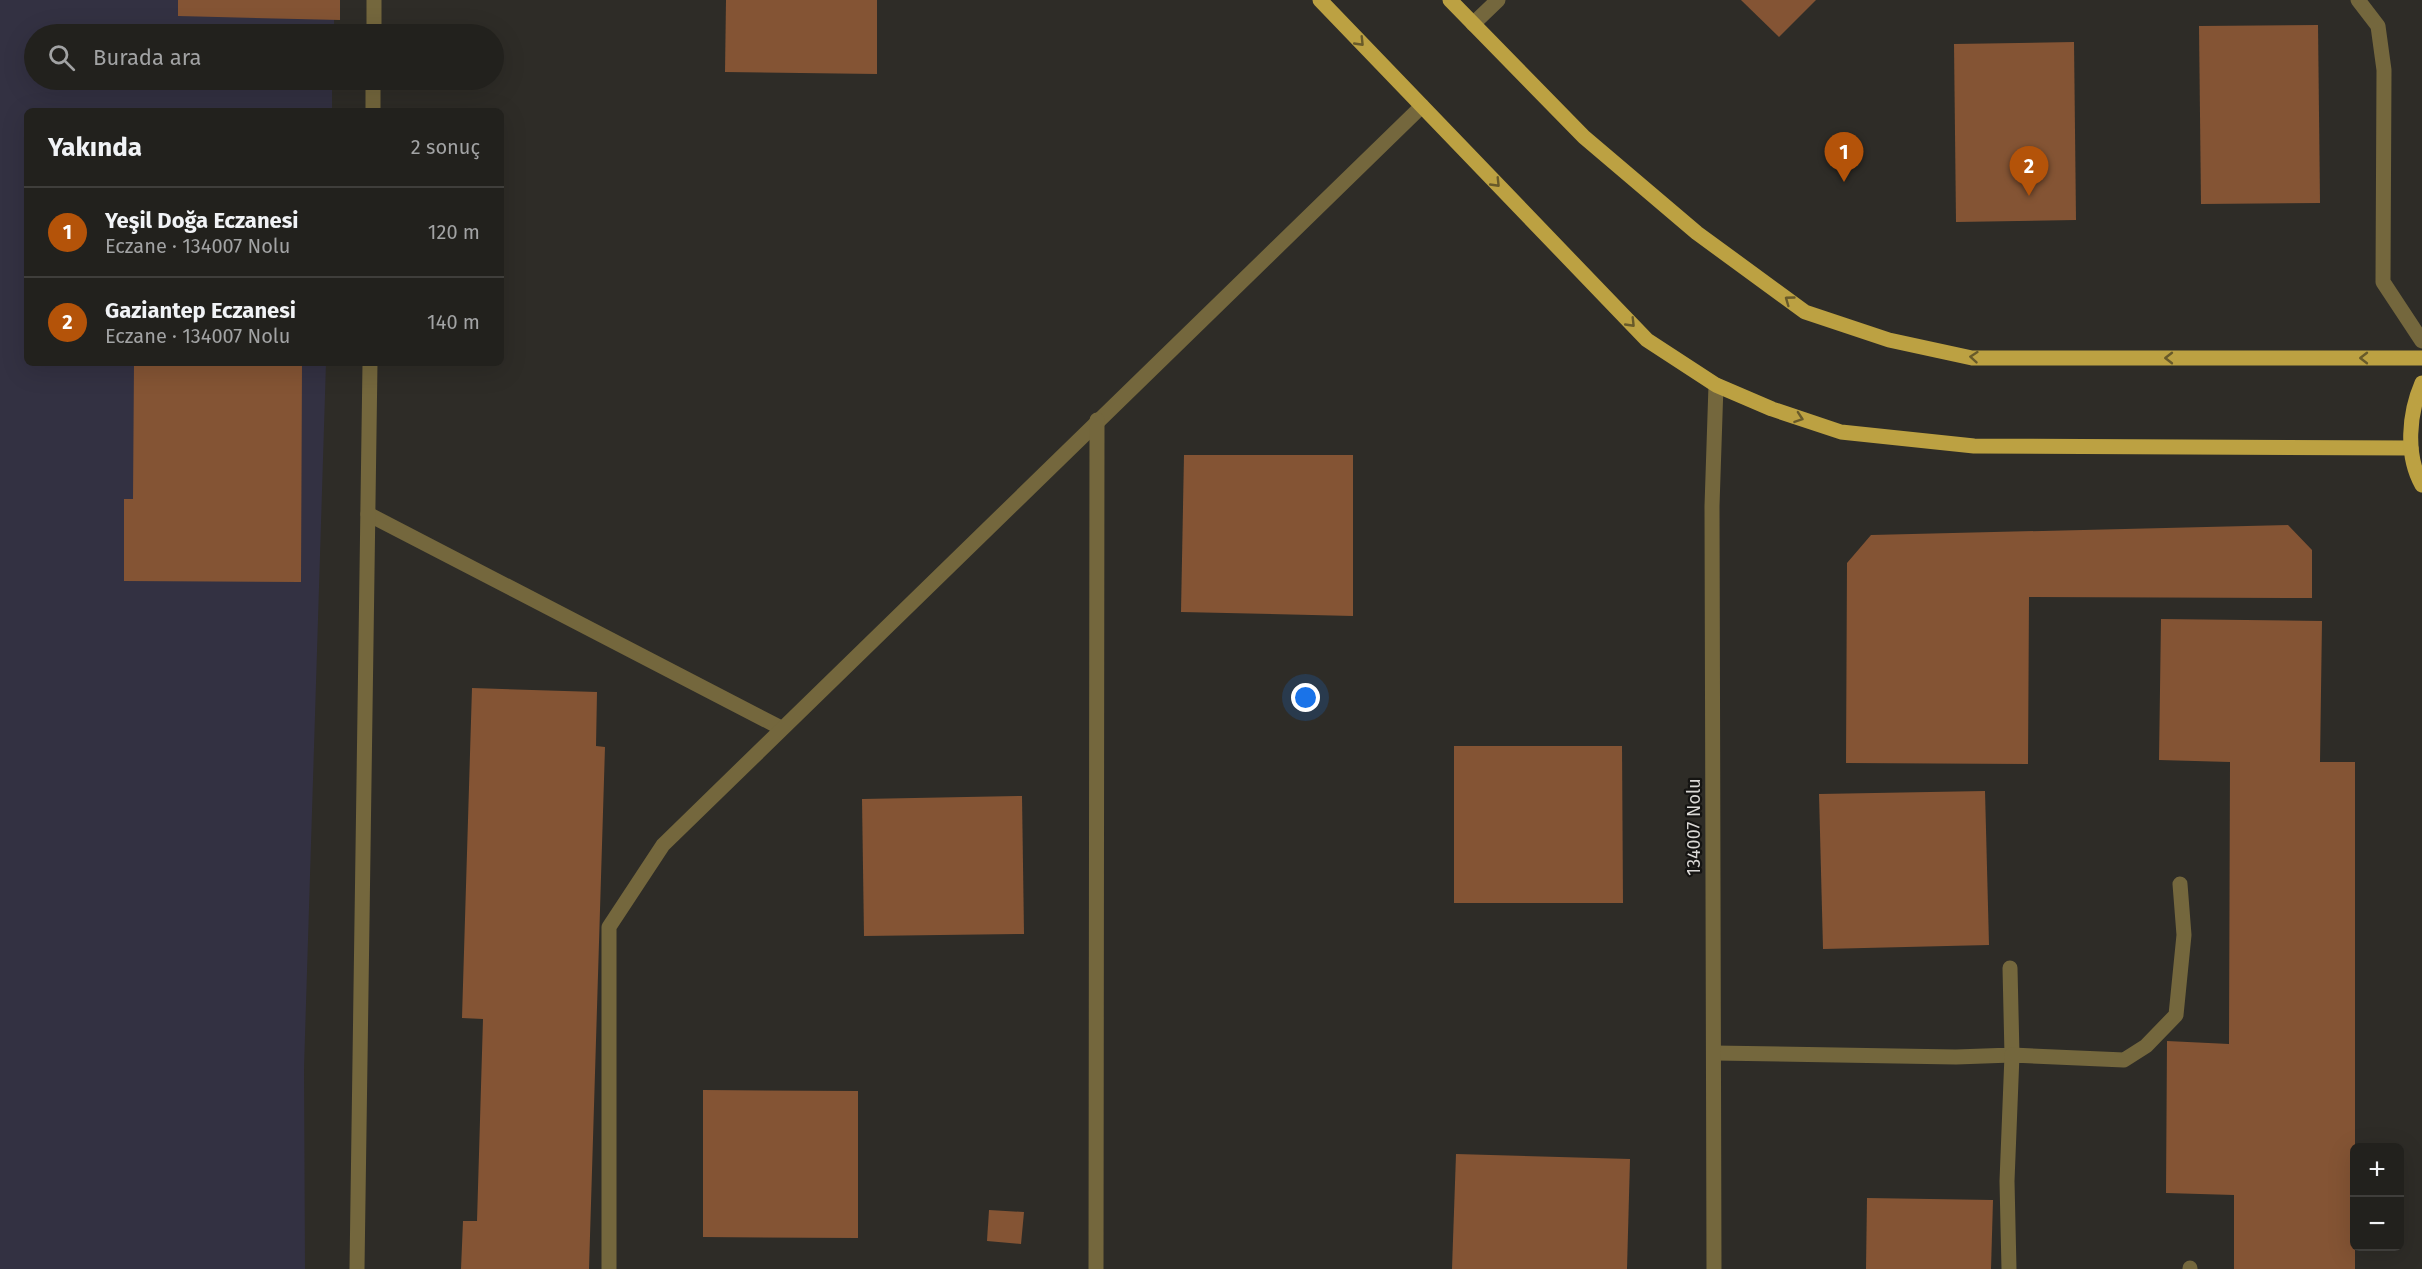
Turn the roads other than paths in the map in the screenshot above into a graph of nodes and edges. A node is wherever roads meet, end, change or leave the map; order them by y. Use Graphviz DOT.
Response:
graph roads {
  1 [pos="374,0"];
  2 [pos="1320,0"];
  3 [pos="1450,0"];
  4 [pos="1498,0"];
  5 [pos="2358,0"];
  6 [pos="374,24"];
  7 [pos="1473,24"];
  8 [pos="373,90"];
  9 [pos="1422,106"];
  10 [pos="373,108"];
  11 [pos="2422,341"];
  12 [pos="2422,358"];
  13 [pos="370,366"];
  14 [pos="2422,382"];
  15 [pos="1716,385"];
  16 [pos="1097,420"];
  17 [pos="2411,448"];
  18 [pos="2422,485"];
  19 [pos="368,514"];
  20 [pos="781,728"];
  21 [pos="2180,884"];
  22 [pos="2010,968"];
  23 [pos="1714,1053"];
  24 [pos="2012,1055"];
  25 [pos="357,1269"];
  26 [pos="609,1269"];
  27 [pos="1096,1269"];
  28 [pos="1714,1269"];
  29 [pos="2009,1269"];
  1 -- 6 [label="street"];
  2 -- 9 [label="main road, one-way"];
  3 -- 7 [label="main road"];
  4 -- 7 [label="street"];
  5 -- 11 [label="street"];
  12 -- 7 [label="main road, one-way"];
  8 -- 10 [label="street"];
  9 -- 15 [label="main road, one-way"];
  9 -- 16 [label="street"];
  13 -- 19 [label="street"];
  14 -- 17 [label="main road"];
  15 -- 17 [label="main road, one-way"];
  15 -- 23 [label="street, 134007 Nolu"];
  16 -- 20 [label="street"];
  16 -- 27 [label="street"];
  17 -- 18 [label="main road"];
  19 -- 20 [label="street"];
  19 -- 25 [label="street"];
  20 -- 26 [label="street"];
  21 -- 24 [label="street"];
  22 -- 24 [label="street"];
  23 -- 24 [label="street"];
  23 -- 28 [label="street, 134007 Nolu"];
  24 -- 29 [label="street"];
}
